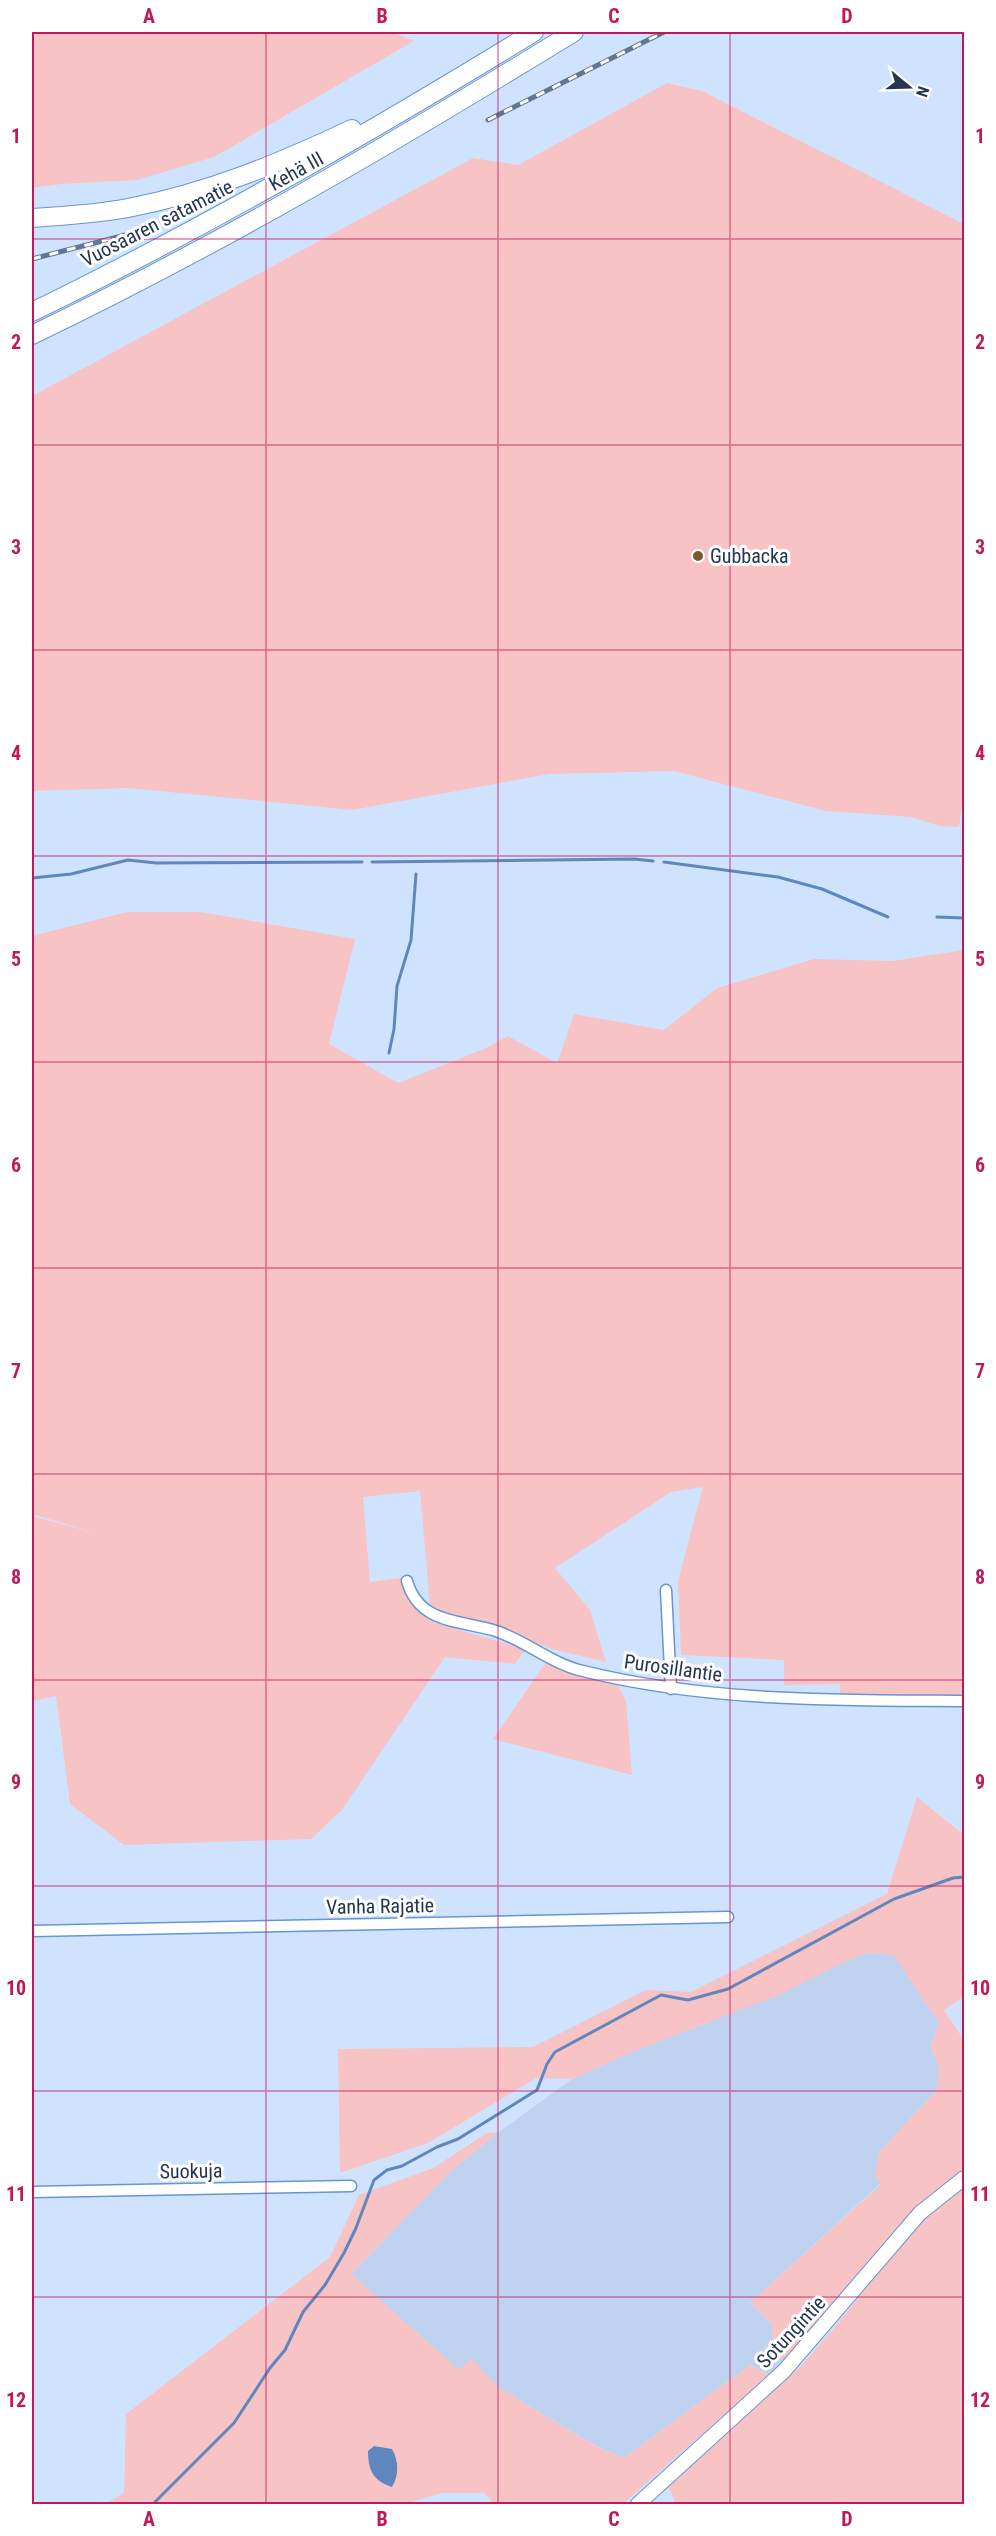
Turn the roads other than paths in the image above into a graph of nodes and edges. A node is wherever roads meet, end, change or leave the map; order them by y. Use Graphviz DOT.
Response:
graph roads {
  1 [pos="534,32"];
  2 [pos="574,32"];
  3 [pos="456,80"];
  4 [pos="32,218"];
  5 [pos="32,312"];
  6 [pos="32,335"];
  7 [pos="407,1581"];
  8 [pos="666,1590"];
  9 [pos="671,1689"];
  10 [pos="964,1701"];
  11 [pos="728,1917"];
  12 [pos="32,1931"];
  13 [pos="964,2178"];
  14 [pos="351,2186"];
  15 [pos="32,2192"];
  16 [pos="638,2505"];
  1 -- 3 [label="highway"];
  2 -- 6 [label="highway, Kehä III"];
  3 -- 4 [label="highway"];
  3 -- 5 [label="highway, Vuosaaren satamatie"];
  7 -- 9 [label="street, Purosillantie"];
  8 -- 9 [label="street"];
  9 -- 10 [label="street, Purosillantie"];
  11 -- 12 [label="street, Vanha Rajatie"];
  13 -- 16 [label="street, Sotungintie"];
  14 -- 15 [label="street, Suokuja"];
}
